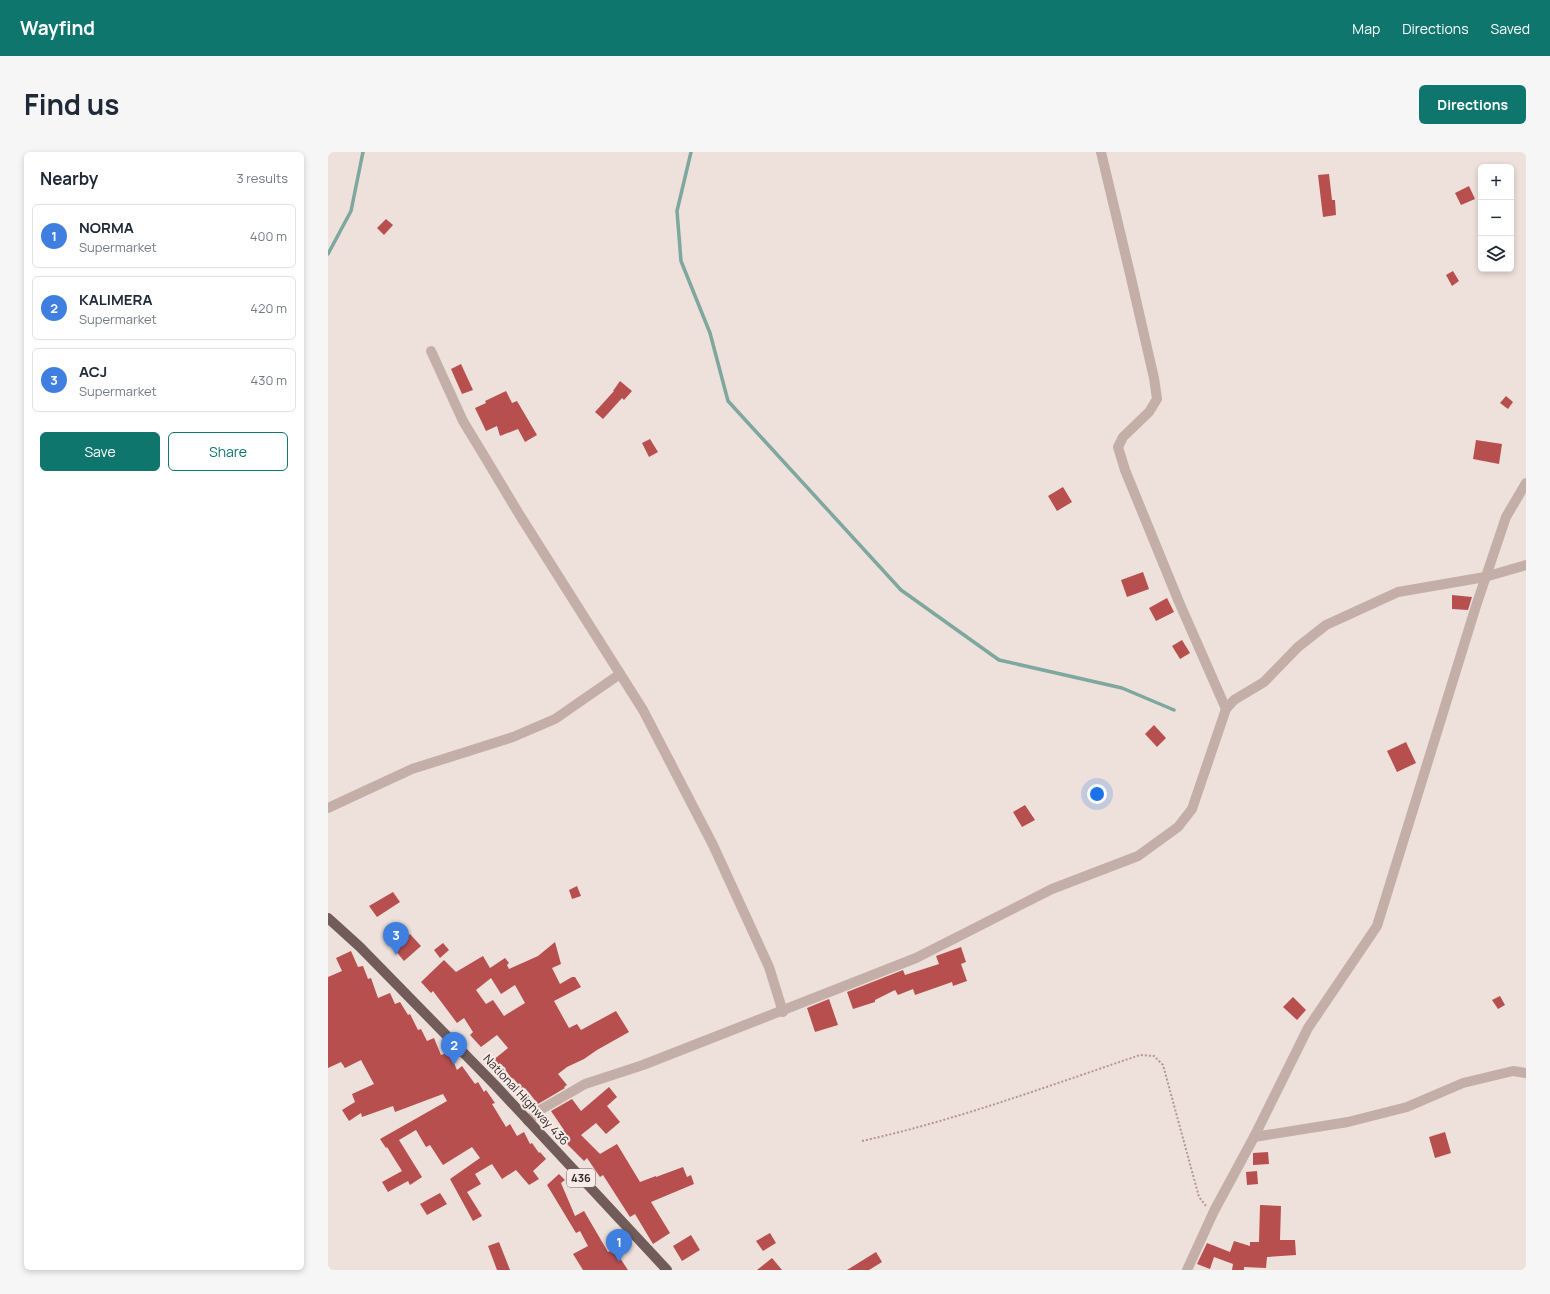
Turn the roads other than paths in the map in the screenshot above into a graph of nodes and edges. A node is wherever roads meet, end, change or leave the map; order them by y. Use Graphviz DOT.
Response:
graph roads {
  1 [pos="1101,152"];
  2 [pos="430,351"];
  3 [pos="1526,483"];
  4 [pos="1526,565"];
  5 [pos="1486,577"];
  6 [pos="620,674"];
  7 [pos="1226,709"];
  8 [pos="328,808"];
  9 [pos="328,918"];
  10 [pos="783,1012"];
  11 [pos="1526,1073"];
  12 [pos="528,1121"];
  13 [pos="1254,1137"];
  14 [pos="667,1270"];
  15 [pos="1187,1270"];
  1 -- 7 [label="street"];
  2 -- 6 [label="street"];
  3 -- 5 [label="street"];
  4 -- 5 [label="street"];
  5 -- 7 [label="street"];
  5 -- 13 [label="street"];
  6 -- 8 [label="street"];
  6 -- 10 [label="street"];
  7 -- 10 [label="street"];
  9 -- 12 [label="main road, National Highway 436 / 436"];
  10 -- 12 [label="street"];
  11 -- 13 [label="street"];
  12 -- 14 [label="main road, National Highway 436 / 436"];
  13 -- 15 [label="street"];
}
